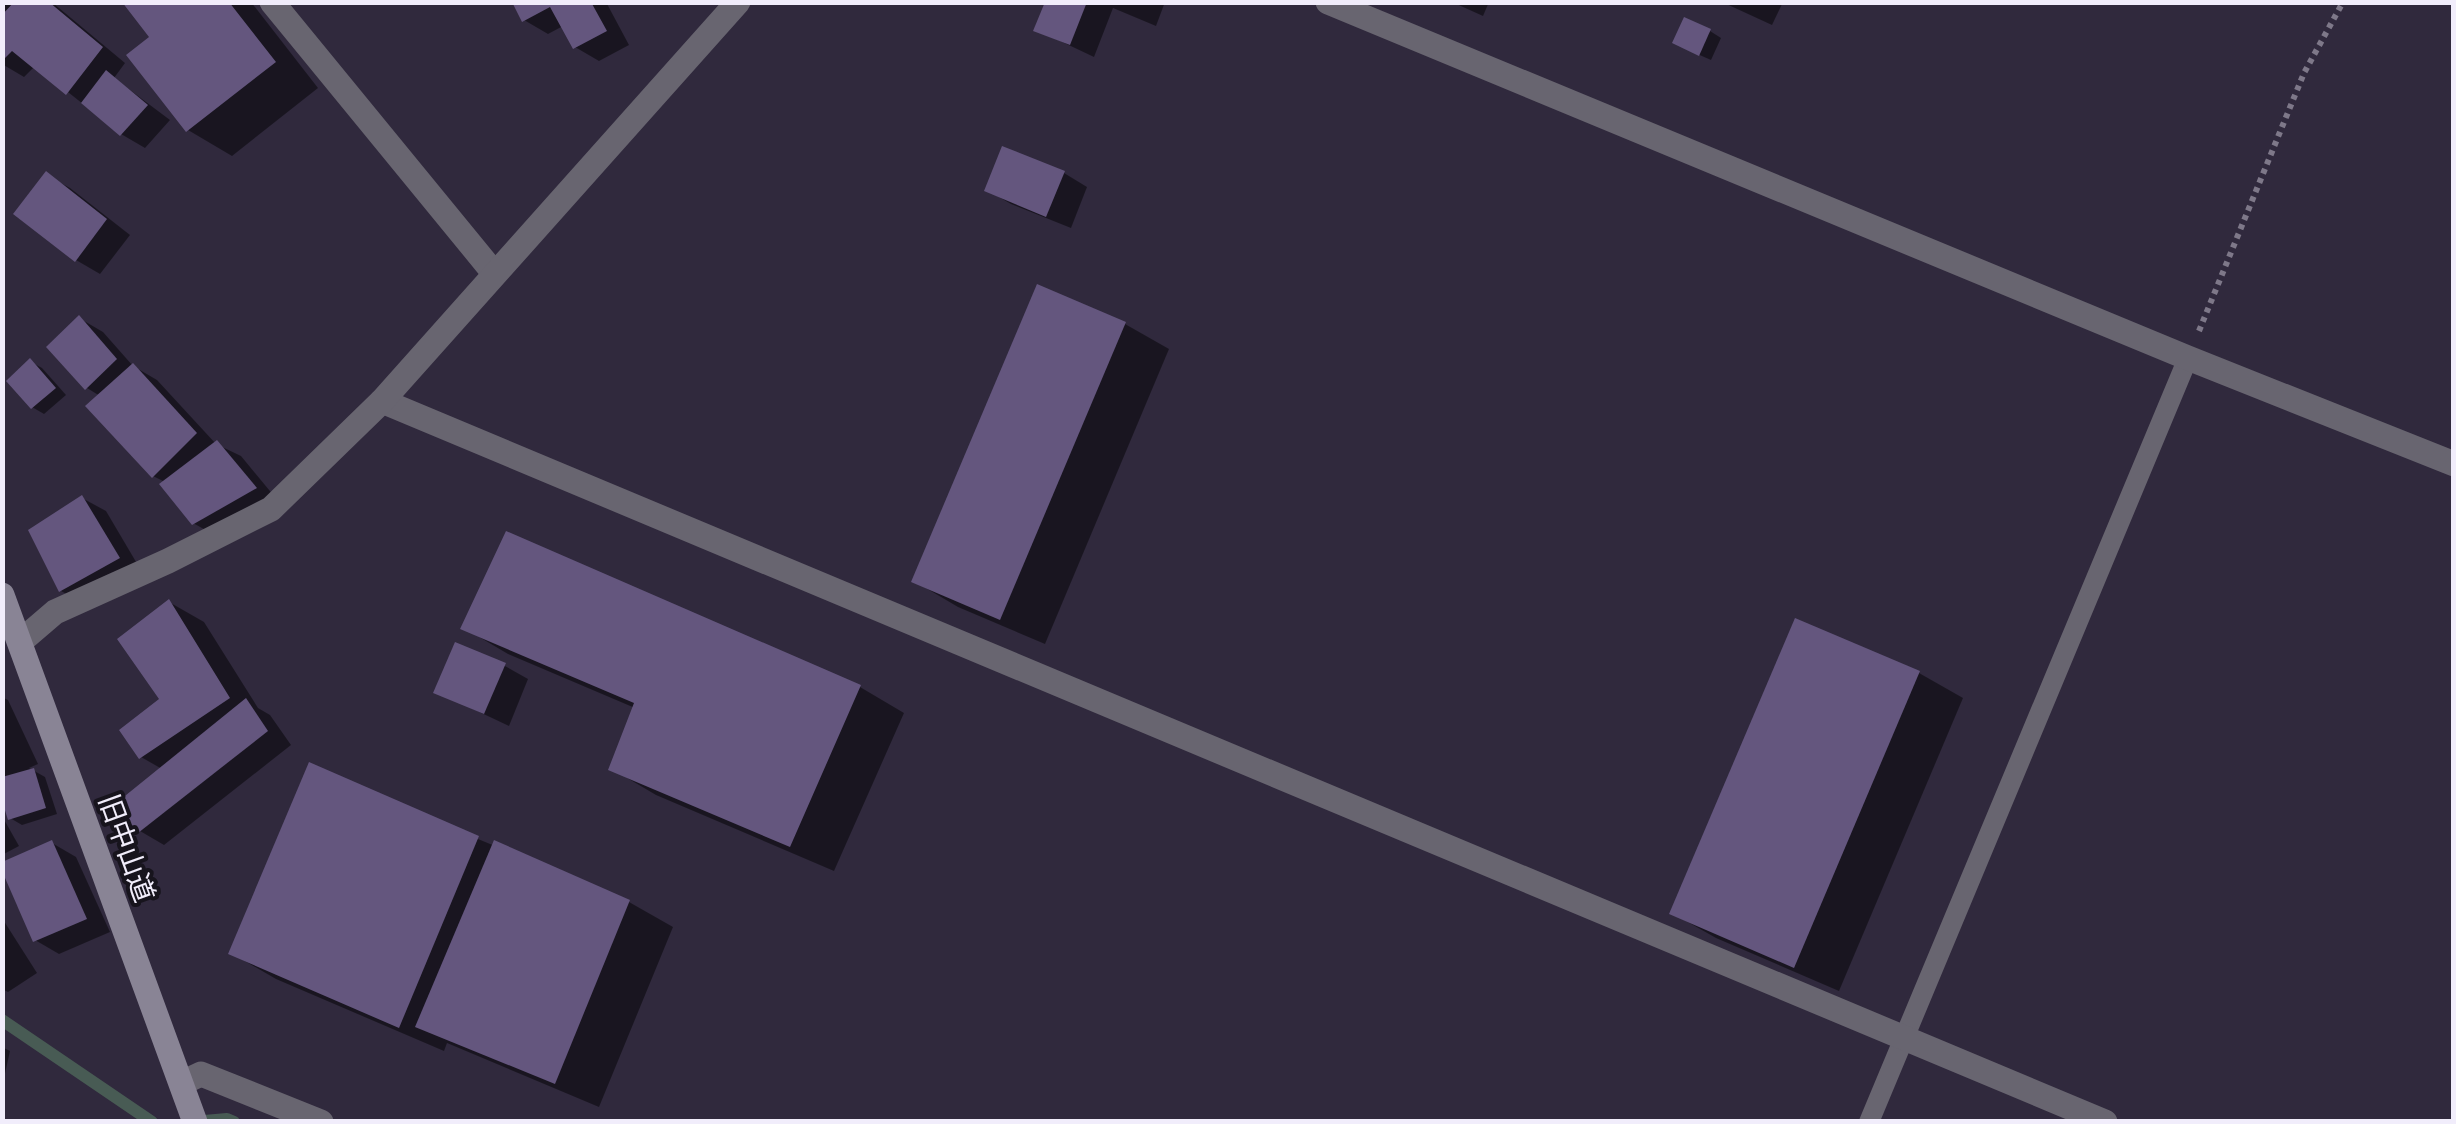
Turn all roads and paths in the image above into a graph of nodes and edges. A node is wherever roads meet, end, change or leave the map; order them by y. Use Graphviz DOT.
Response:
graph roads {
  1 [pos="272,2"];
  2 [pos="738,2"];
  3 [pos="1328,2"];
  4 [pos="2343,2"];
  5 [pos="1372,11"];
  6 [pos="494,273"];
  7 [pos="2188,358"];
  8 [pos="382,400"];
  9 [pos="2454,464"];
  10 [pos="2,596"];
  11 [pos="11,647"];
  12 [pos="1904,1039"];
  13 [pos="189,1102"];
  14 [pos="321,1122"];
  15 [pos="1869,1122"];
  16 [pos="2105,1122"];
  1 -- 6 [label="street"];
  2 -- 6 [label="street"];
  3 -- 5 [label="street"];
  4 -- 7 [label="path"];
  5 -- 7 [label="street"];
  6 -- 8 [label="street"];
  7 -- 9 [label="street"];
  7 -- 12 [label="lane"];
  8 -- 11 [label="street"];
  8 -- 12 [label="street"];
  10 -- 11 [label="main road, 旧中山道"];
  11 -- 13 [label="main road, 旧中山道"];
  12 -- 15 [label="lane"];
  12 -- 16 [label="street"];
  13 -- 14 [label="street"];
}
